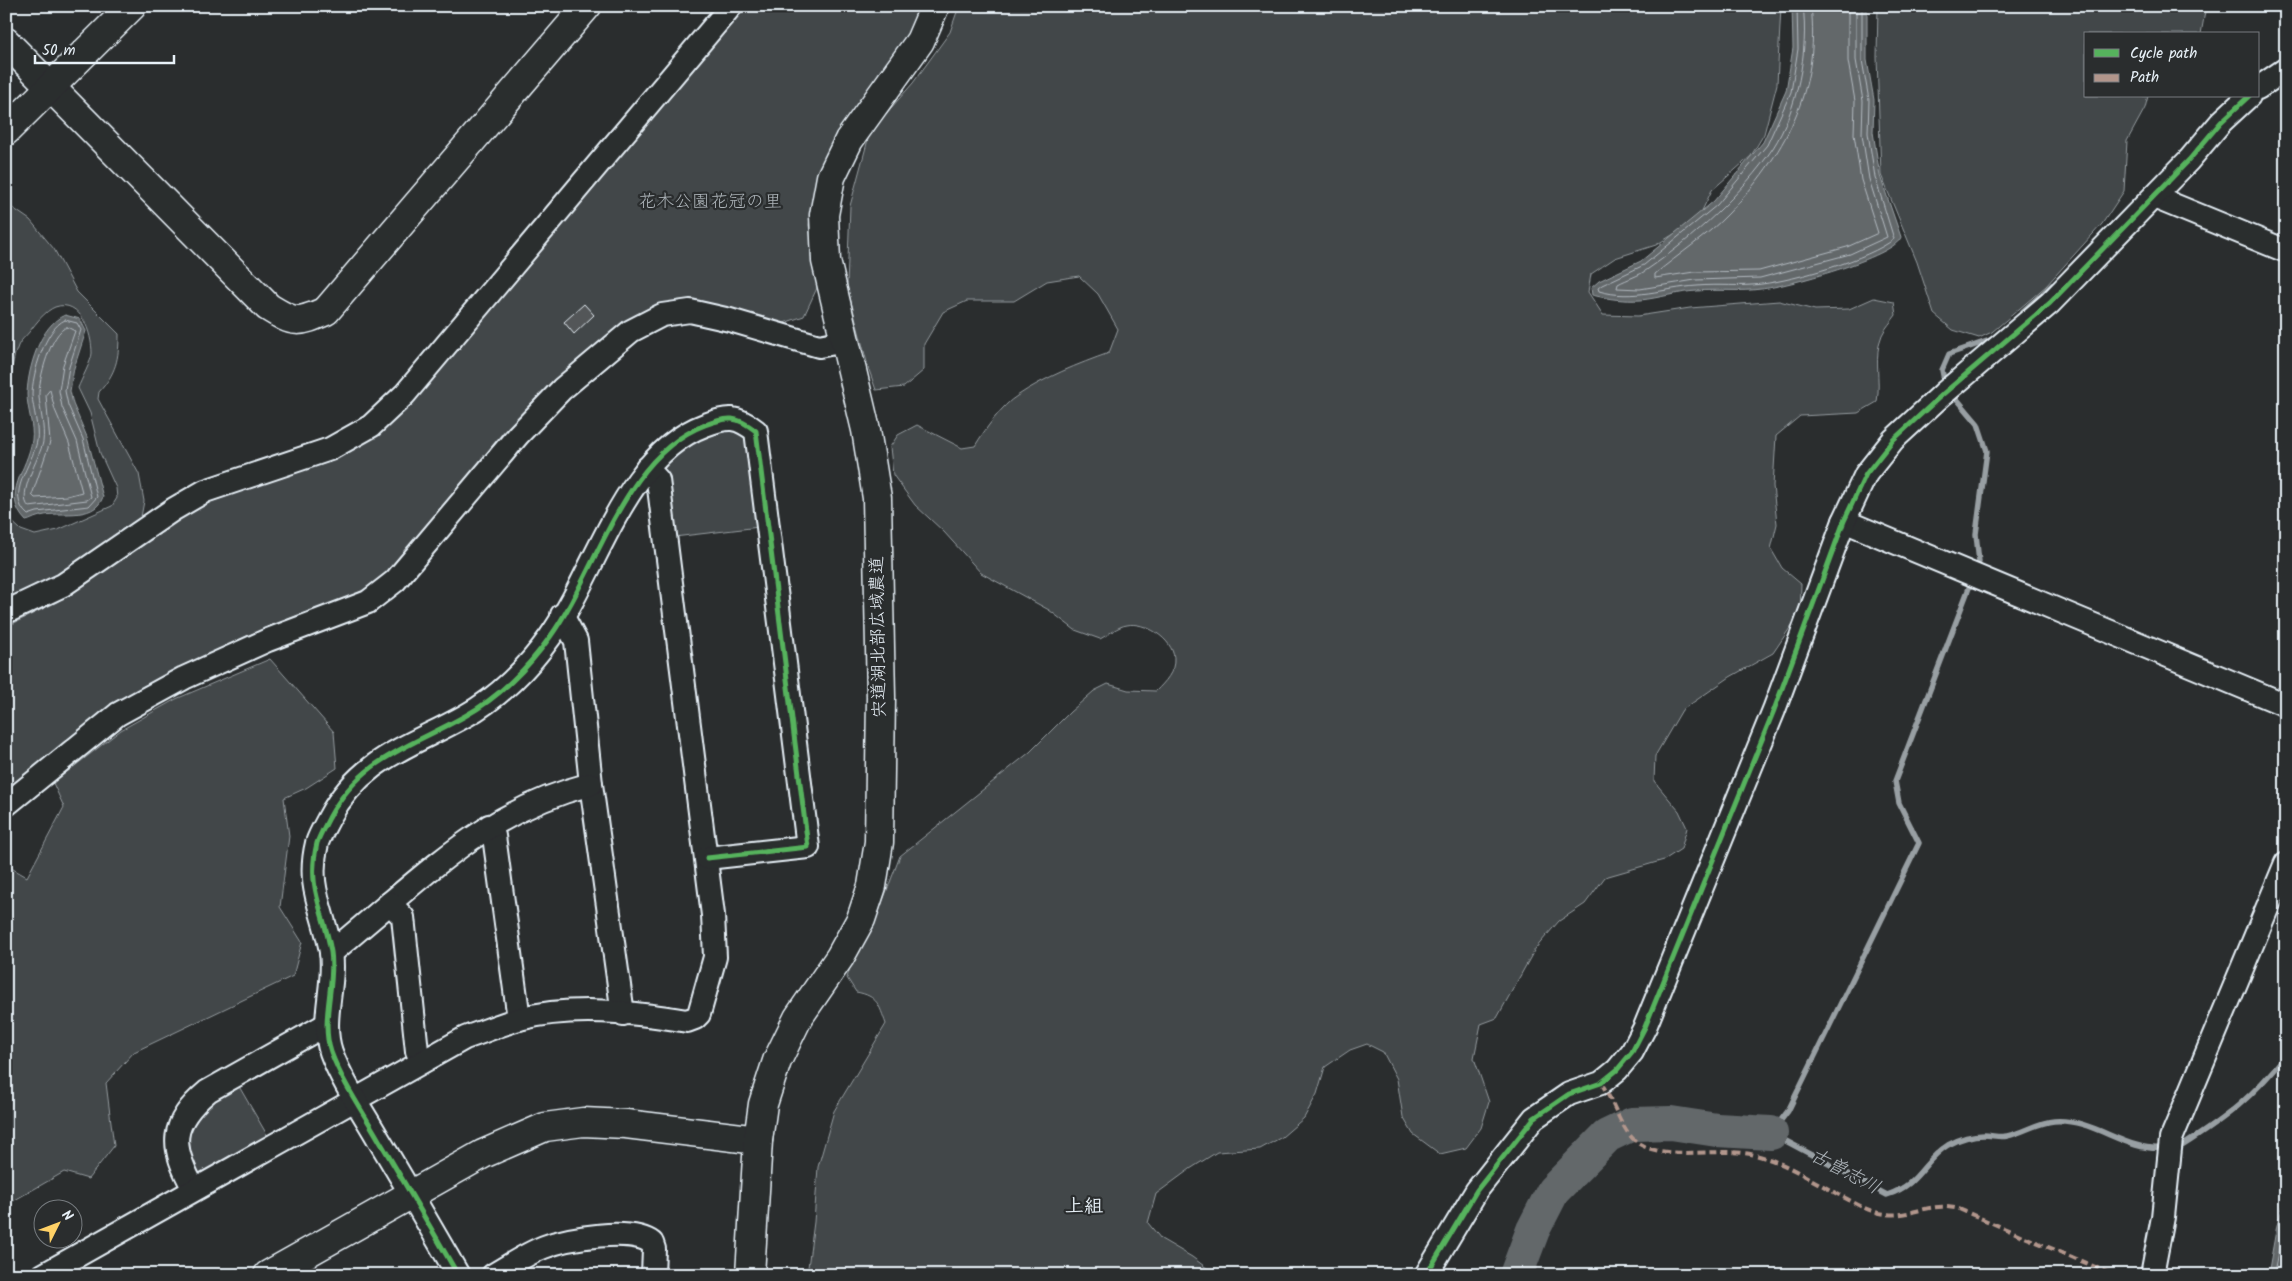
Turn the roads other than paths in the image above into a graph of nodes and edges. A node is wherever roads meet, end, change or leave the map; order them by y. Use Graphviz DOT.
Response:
graph roads {
  1 [pos="132,6"];
  2 [pos="587,6"];
  3 [pos="731,6"];
  4 [pos="935,6"];
  5 [pos="6,42"];
  6 [pos="2286,69"];
  7 [pos="51,87"];
  8 [pos="2260,87"];
  9 [pos="2247,98"];
  10 [pos="6,131"];
  11 [pos="2154,197"];
  12 [pos="2286,251"];
  13 [pos="845,341"];
  14 [pos="647,468"];
  15 [pos="1844,521"];
  16 [pos="6,612"];
  17 [pos="562,616"];
  18 [pos="2286,704"];
  19 [pos="591,784"];
  20 [pos="6,806"];
  21 [pos="489,826"];
  22 [pos="707,858"];
  23 [pos="2286,863"];
  24 [pos="390,903"];
  25 [pos="331,953"];
  26 [pos="623,1014"];
  27 [pos="519,1019"];
  28 [pos="327,1024"];
  29 [pos="421,1062"];
  30 [pos="355,1100"];
  31 [pos="758,1140"];
  32 [pos="194,1189"];
  33 [pos="411,1194"];
  34 [pos="43,1275"];
  35 [pos="268,1275"];
  36 [pos="458,1275"];
  37 [pos="493,1275"];
  38 [pos="653,1275"];
  39 [pos="750,1275"];
  40 [pos="1426,1275"];
  41 [pos="2152,1275"];
  1 -- 7 [label="street"];
  2 -- 7 [label="street"];
  3 -- 16 [label="street"];
  4 -- 13 [label="street, 宍道湖北部広域農道"];
  5 -- 7 [label="street"];
  6 -- 8 [label="street"];
  7 -- 10 [label="street"];
  9 -- 11 [label="street"];
  11 -- 12 [label="street"];
  11 -- 15 [label="street"];
  13 -- 20 [label="street"];
  13 -- 31 [label="street, 宍道湖北部広域農道"];
  14 -- 17 [label="street"];
  14 -- 22 [label="street"];
  14 -- 22 [label="street"];
  15 -- 18 [label="street"];
  15 -- 40 [label="street"];
  17 -- 19 [label="street"];
  17 -- 25 [label="street"];
  19 -- 21 [label="street"];
  19 -- 26 [label="street"];
  21 -- 24 [label="street"];
  21 -- 27 [label="street"];
  22 -- 26 [label="street"];
  23 -- 41 [label="street"];
  24 -- 25 [label="street"];
  24 -- 29 [label="street"];
  25 -- 28 [label="street"];
  26 -- 27 [label="street"];
  27 -- 29 [label="street"];
  28 -- 30 [label="street"];
  28 -- 32 [label="street"];
  29 -- 30 [label="street"];
  30 -- 32 [label="street"];
  30 -- 33 [label="street"];
  31 -- 33 [label="street"];
  31 -- 39 [label="street, 宍道湖北部広域農道"];
  32 -- 34 [label="street"];
  33 -- 35 [label="street"];
  33 -- 36 [label="street"];
  37 -- 38 [label="street"];
}
